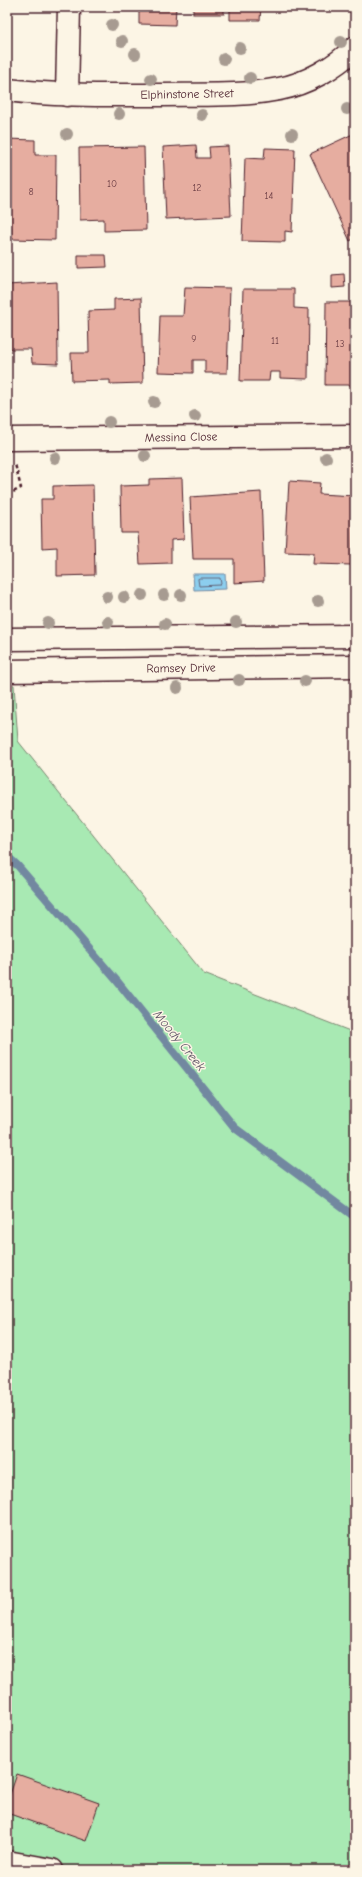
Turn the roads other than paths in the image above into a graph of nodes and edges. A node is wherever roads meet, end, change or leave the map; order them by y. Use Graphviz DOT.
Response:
graph roads {
  1 [pos="69,7"];
  2 [pos="355,48"];
  3 [pos="7,90"];
  4 [pos="68,95"];
  5 [pos="355,436"];
  6 [pos="7,439"];
  7 [pos="355,636"];
  8 [pos="7,639"];
  9 [pos="355,666"];
  10 [pos="7,670"];
  11 [pos="7,1862"];
  12 [pos="52,1870"];
  1 -- 4 [label="street"];
  2 -- 4 [label="street, Elphinstone Street"];
  3 -- 4 [label="street, Elphinstone Street"];
  5 -- 6 [label="street, Messina Close"];
  7 -- 8 [label="street"];
  9 -- 10 [label="street, Ramsey Drive"];
  11 -- 12 [label="street"];
}
